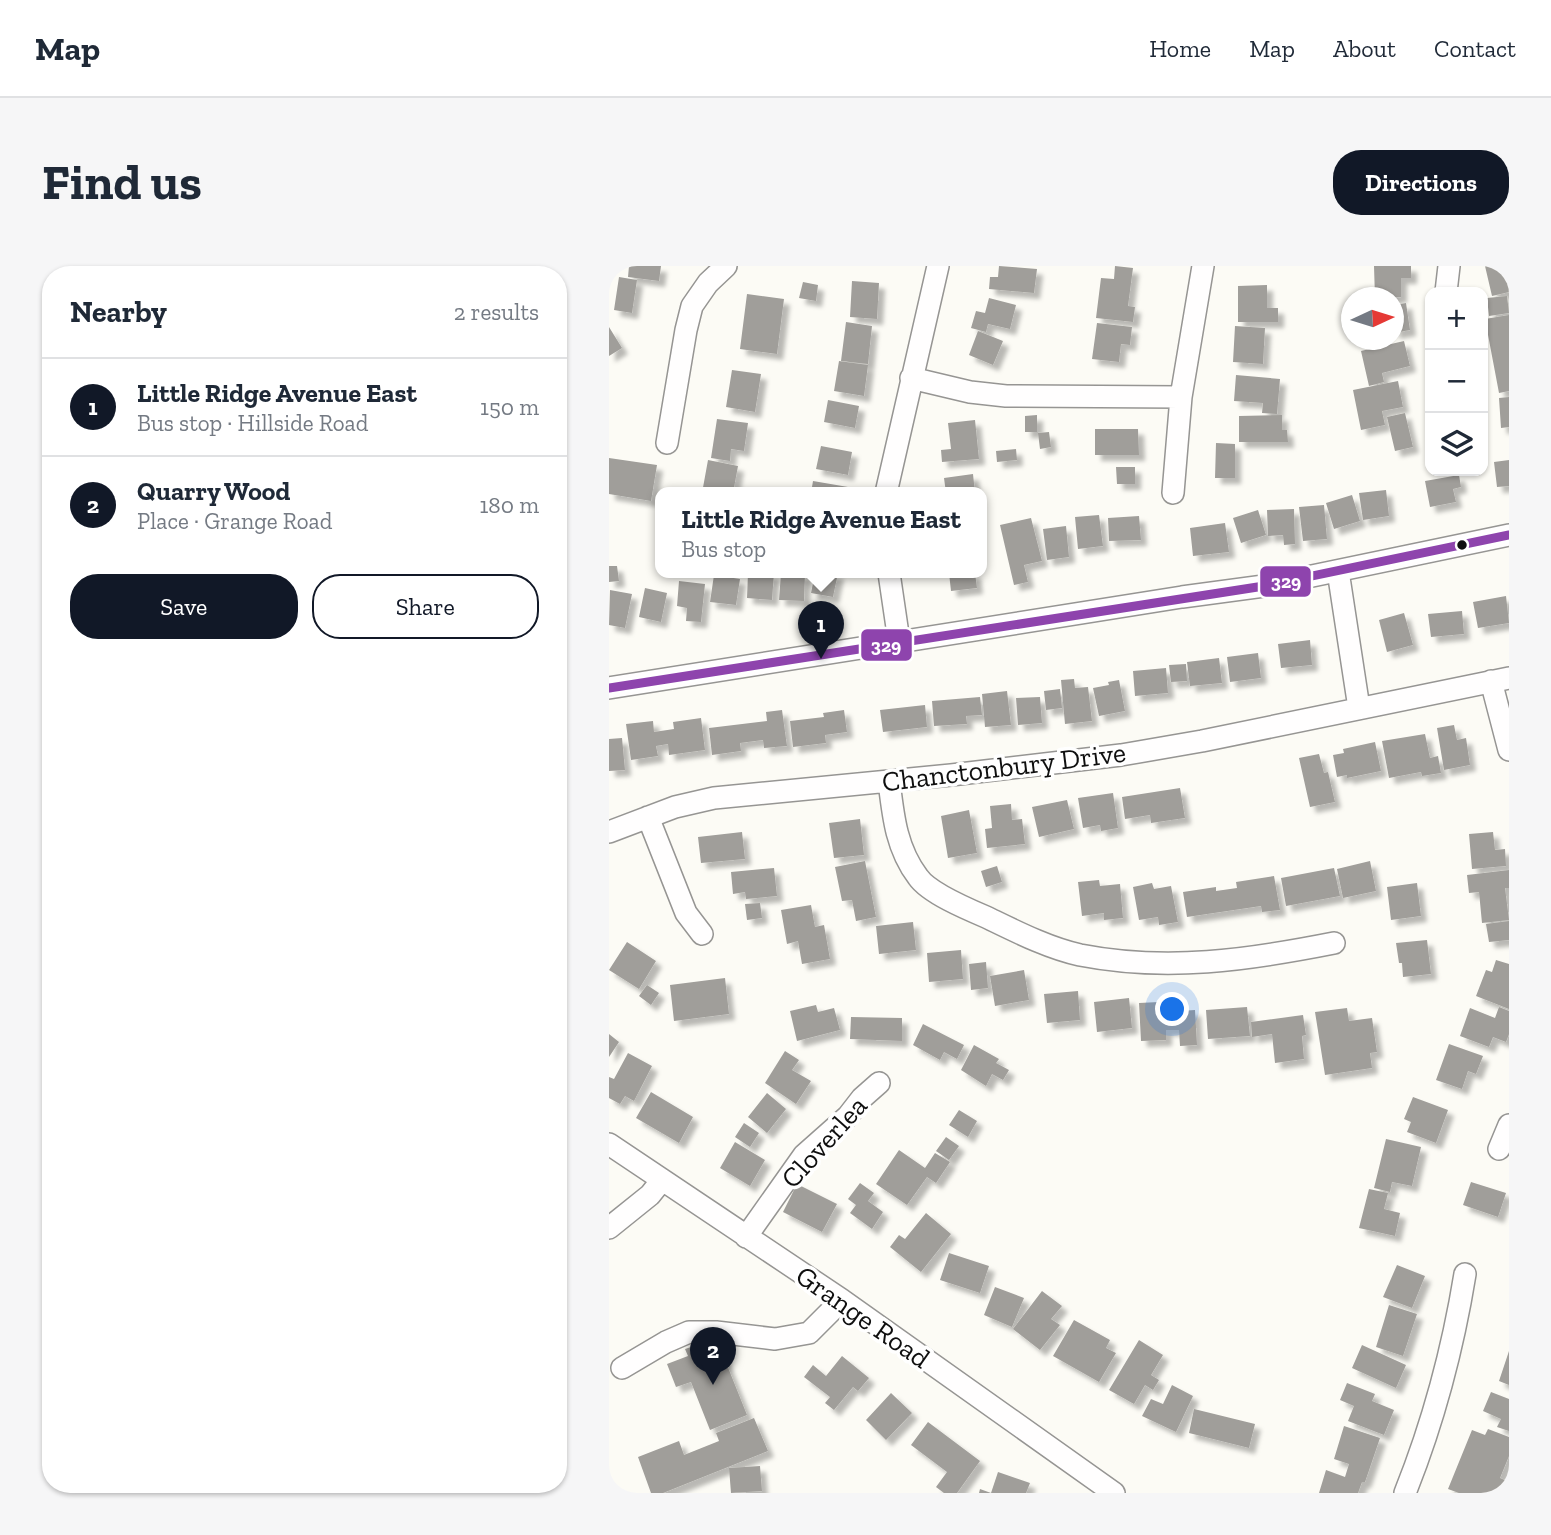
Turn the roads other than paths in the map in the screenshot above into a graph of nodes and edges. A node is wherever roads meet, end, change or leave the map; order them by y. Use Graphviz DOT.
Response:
graph roads {
  1 [pos="726,266"];
  2 [pos="1203,266"];
  3 [pos="1449,266"];
  4 [pos="931,267"];
  5 [pos="1447,287"];
  6 [pos="911,378"];
  7 [pos="1181,397"];
  8 [pos="667,443"];
  9 [pos="886,487"];
  10 [pos="1173,493"];
  11 [pos="1509,535"];
  12 [pos="1338,571"];
  13 [pos="890,578"];
  14 [pos="899,640"];
  15 [pos="1500,679"];
  16 [pos="609,688"];
  17 [pos="1359,708"];
  18 [pos="1509,750"];
  19 [pos="890,781"];
  20 [pos="648,817"];
  21 [pos="609,832"];
  22 [pos="702,934"];
  23 [pos="1334,943"];
  24 [pos="879,1083"];
  25 [pos="1509,1125"];
  26 [pos="609,1144"];
  27 [pos="1499,1149"];
  28 [pos="662,1180"];
  29 [pos="609,1228"];
  30 [pos="746,1237"];
  31 [pos="1465,1274"];
  32 [pos="842,1300"];
  33 [pos="622,1368"];
  34 [pos="1114,1493"];
  35 [pos="1405,1493"];
  1 -- 8 [label="street"];
  2 -- 7 [label="street"];
  3 -- 5 [label="street"];
  4 -- 6 [label="street"];
  6 -- 7 [label="street"];
  6 -- 9 [label="street"];
  7 -- 10 [label="street"];
  11 -- 12 [label="street"];
  12 -- 14 [label="street"];
  12 -- 17 [label="street"];
  13 -- 14 [label="street"];
  14 -- 16 [label="street"];
  15 -- 17 [label="street, Chanctonbury Drive"];
  15 -- 18 [label="street"];
  17 -- 19 [label="street, Chanctonbury Drive"];
  19 -- 20 [label="street, Chanctonbury Drive"];
  19 -- 23 [label="street"];
  20 -- 21 [label="street, Chanctonbury Drive"];
  20 -- 22 [label="street"];
  24 -- 30 [label="street, Cloverlea"];
  25 -- 27 [label="street"];
  26 -- 28 [label="street, Grange Road"];
  28 -- 29 [label="street"];
  28 -- 30 [label="street, Grange Road"];
  30 -- 32 [label="street, Grange Road"];
  31 -- 35 [label="street"];
  32 -- 33 [label="street"];
  32 -- 34 [label="street, Grange Road"];
}
